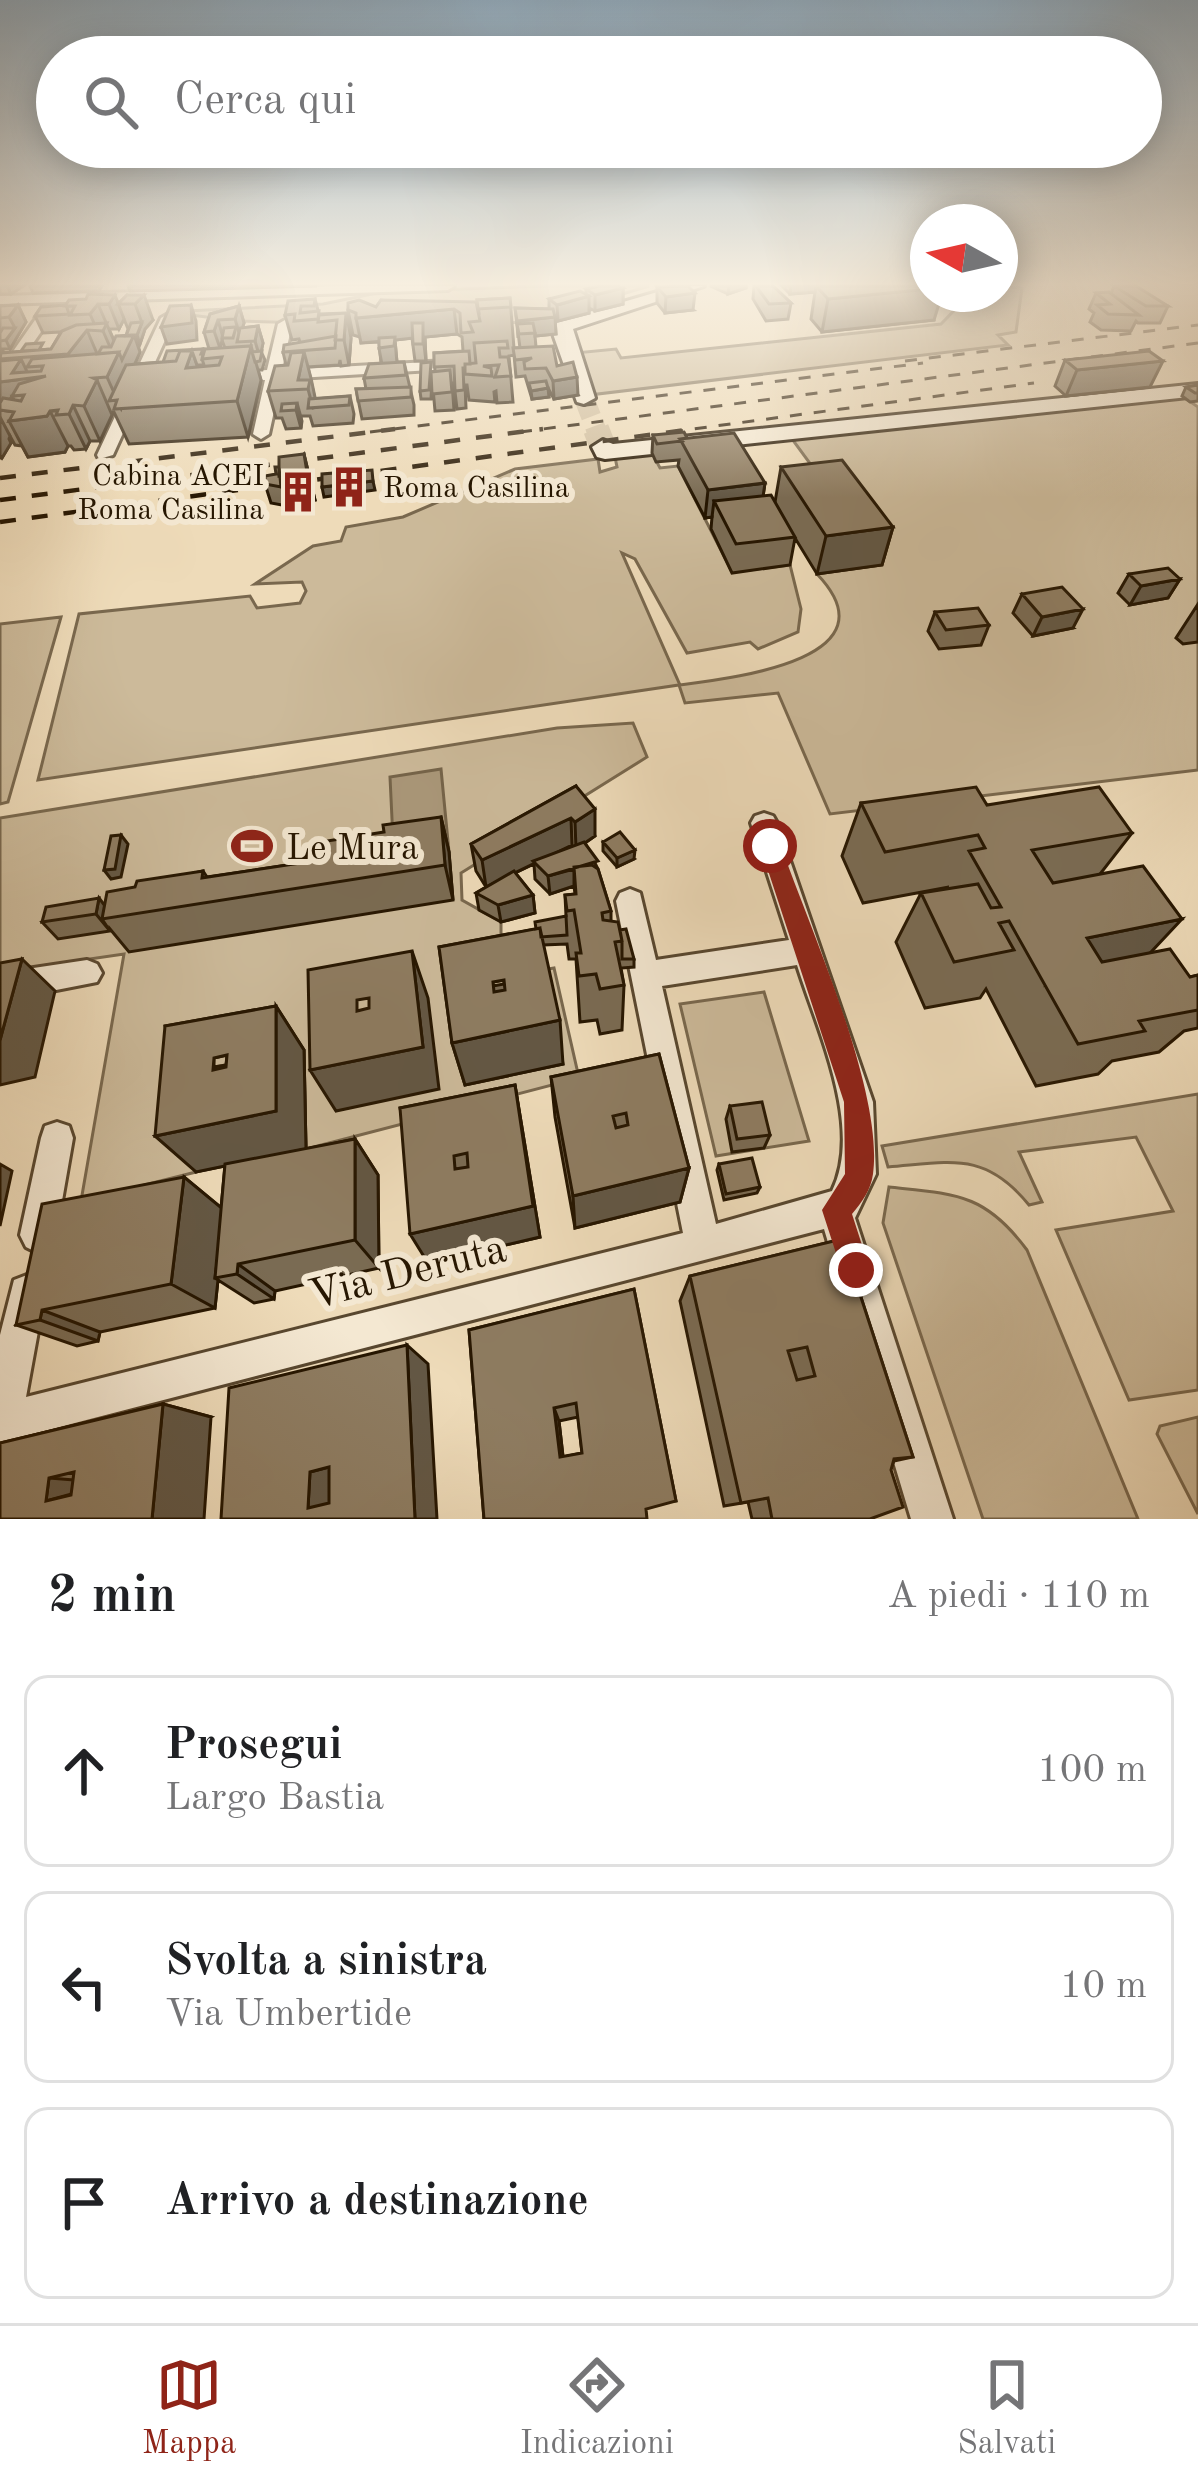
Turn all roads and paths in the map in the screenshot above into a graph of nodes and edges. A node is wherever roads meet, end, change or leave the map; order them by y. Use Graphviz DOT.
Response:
graph roads {
  1 [pos="155,357"];
  2 [pos="278,357"];
  3 [pos="567,357"];
  4 [pos="478,364"];
  5 [pos="274,374"];
  6 [pos="213,378"];
  7 [pos="147,382"];
  8 [pos="118,384"];
  9 [pos="1198,390"];
  10 [pos="584,398"];
  11 [pos="261,434"];
  12 [pos="604,449"];
  13 [pos="106,455"];
  14 [pos="764,823"];
  15 [pos="630,902"];
  16 [pos="804,951"];
  17 [pos="88,973"];
  18 [pos="645,975"];
  19 [pos="0,987"];
  20 [pos="57,1138"];
  21 [pos="836,1210"];
  22 [pos="703,1245"];
  23 [pos="1,1426"];
  24 [pos="932,1519"];
  1 -- 7 [label="street"];
  2 -- 5 [label="street"];
  3 -- 10 [label="street"];
  4 -- 5 [label="street"];
  5 -- 6 [label="street"];
  5 -- 11 [label="street"];
  7 -- 8 [label="street"];
  7 -- 13 [label="street"];
  9 -- 12 [label="street"];
  14 -- 16 [label="street"];
  15 -- 18 [label="street"];
  16 -- 18 [label="street"];
  16 -- 21 [label="street"];
  17 -- 19 [label="street"];
  18 -- 22 [label="street"];
  20 -- 23 [label="street"];
  21 -- 22 [label="street, Via Deruta"];
  21 -- 24 [label="street"];
  22 -- 23 [label="street, Via Deruta"];
}
